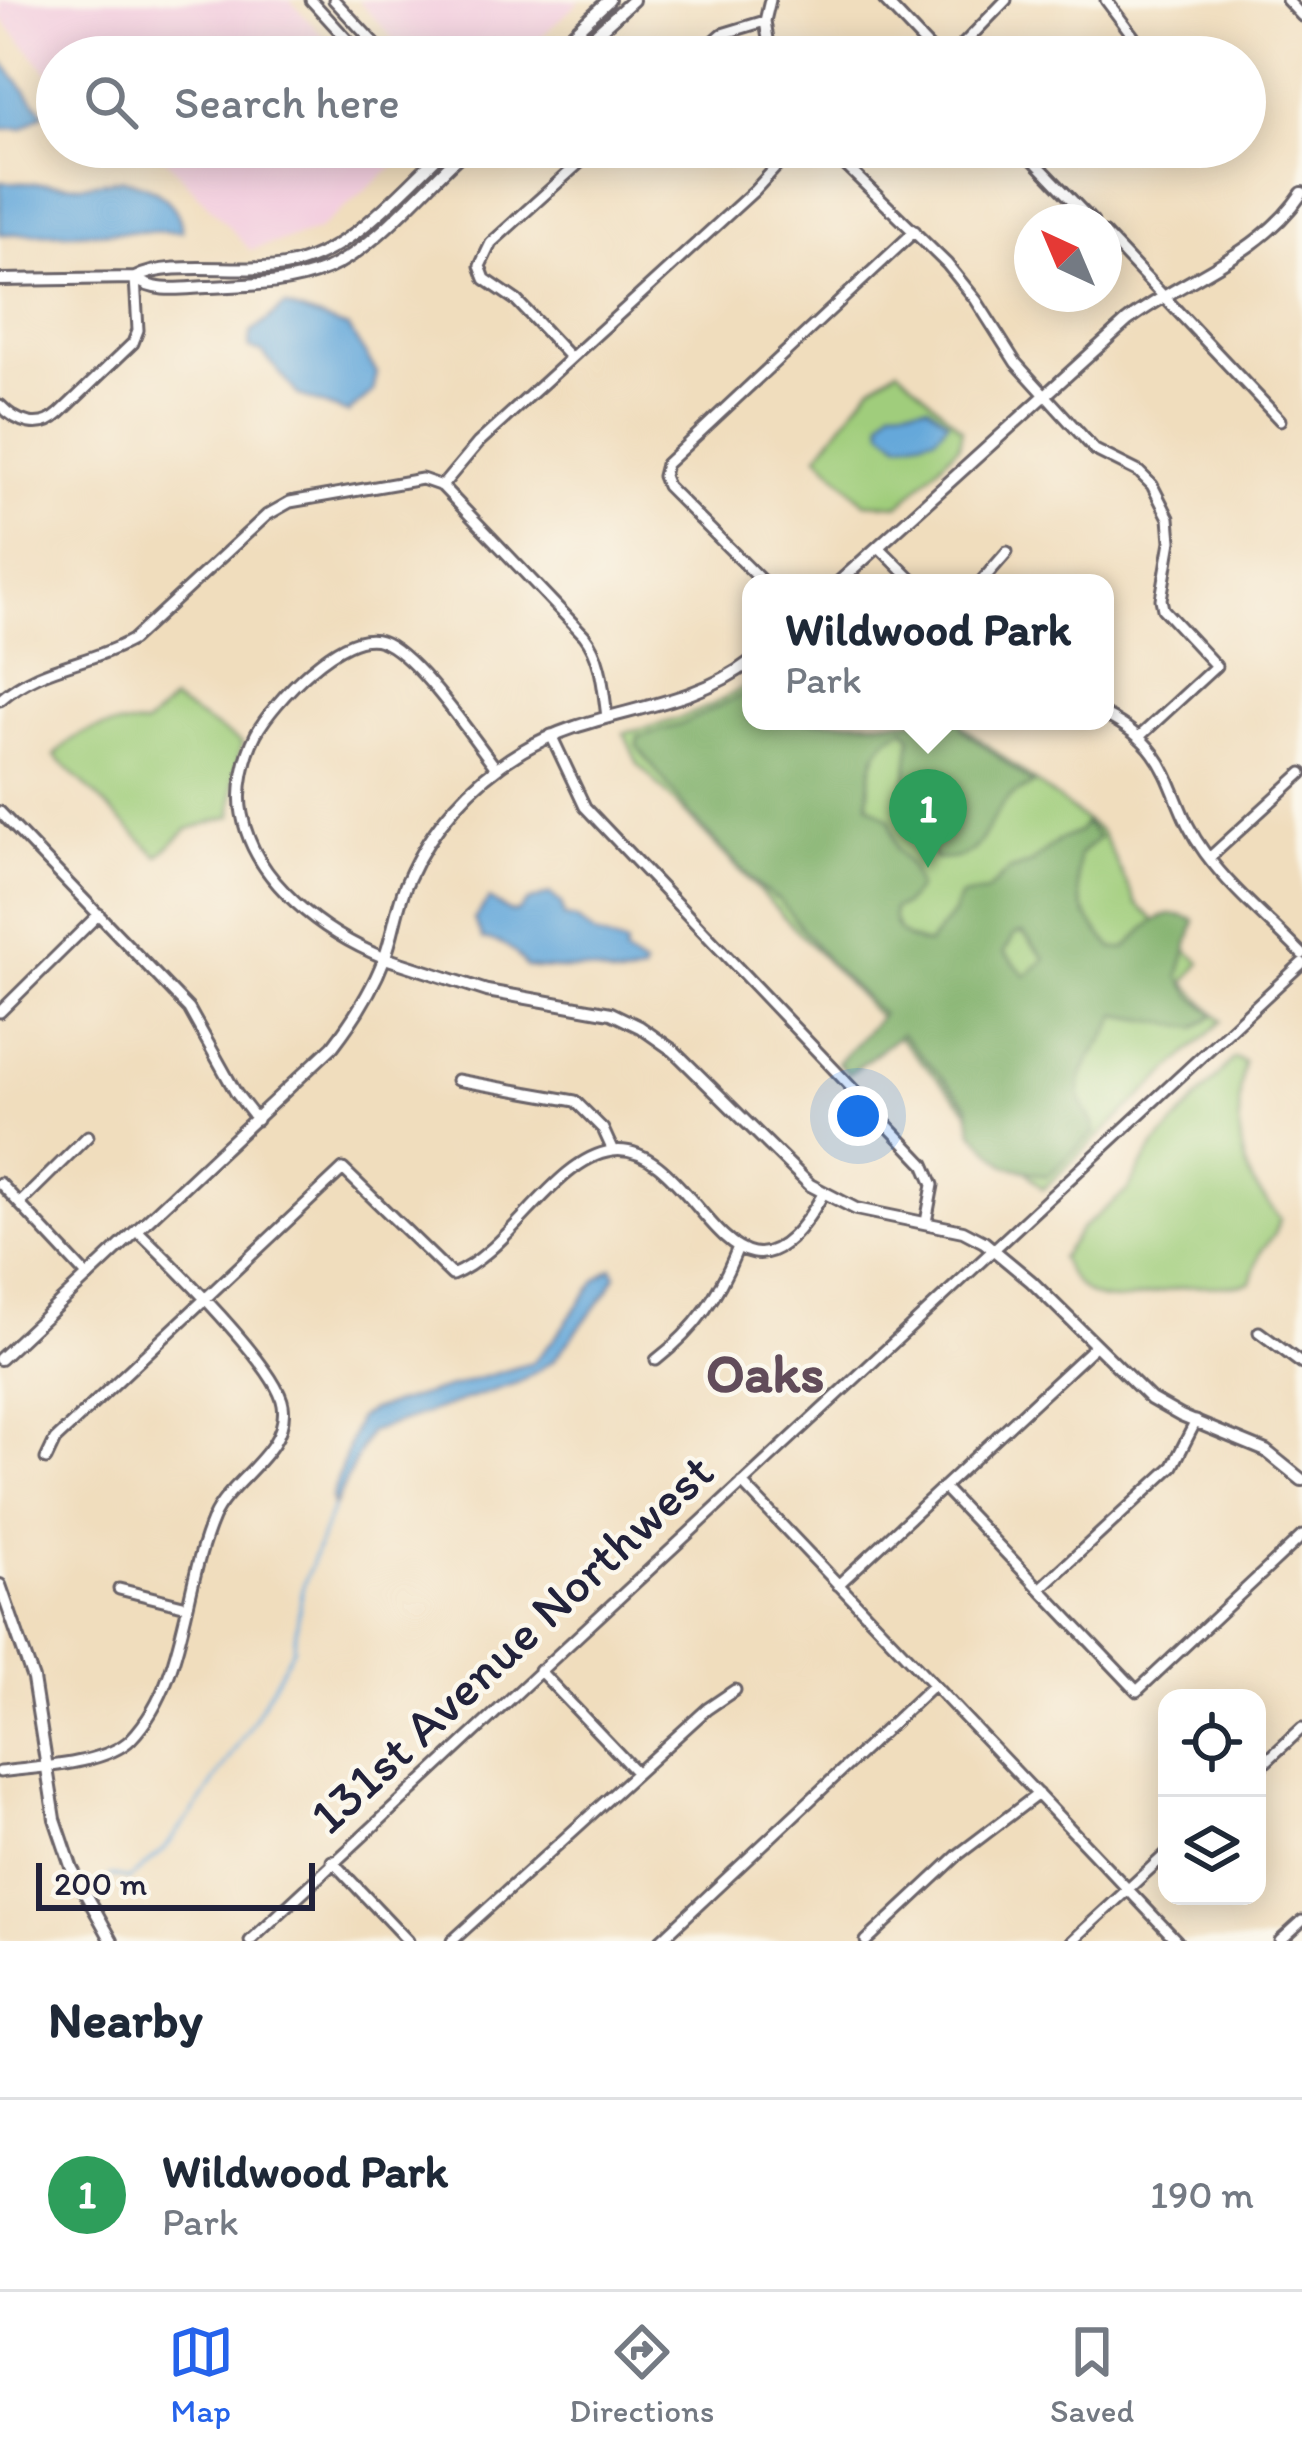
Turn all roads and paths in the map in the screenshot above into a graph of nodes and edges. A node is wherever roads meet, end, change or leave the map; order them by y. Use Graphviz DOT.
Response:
graph roads {
  1 [pos="311,0"];
  2 [pos="334,0"];
  3 [pos="610,0"];
  4 [pos="634,0"];
  5 [pos="770,0"];
  6 [pos="884,0"];
  7 [pos="1006,0"];
  8 [pos="1106,0"];
  9 [pos="1287,0"];
  10 [pos="1302,16"];
  11 [pos="765,21"];
  12 [pos="344,36"];
  13 [pos="367,36"];
  14 [pos="570,36"];
  15 [pos="594,36"];
  16 [pos="720,36"];
  17 [pos="768,36"];
  18 [pos="918,36"];
  19 [pos="971,36"];
  20 [pos="1133,36"];
  21 [pos="428,168"];
  22 [pos="433,168"];
  23 [pos="574,168"];
  24 [pos="775,168"];
  25 [pos="849,168"];
  26 [pos="1042,168"];
  27 [pos="1302,193"];
  28 [pos="1077,204"];
  29 [pos="376,213"];
  30 [pos="387,225"];
  31 [pos="915,231"];
  32 [pos="1122,252"];
  33 [pos="135,278"];
  34 [pos="0,280"];
  35 [pos="1163,295"];
  36 [pos="570,357"];
  37 [pos="1048,394"];
  38 [pos="0,405"];
  39 [pos="1280,420"];
  40 [pos="442,486"];
  41 [pos="879,547"];
  42 [pos="1007,552"];
  43 [pos="755,574"];
  44 [pos="848,574"];
  45 [pos="906,574"];
  46 [pos="988,574"];
  47 [pos="742,666"];
  48 [pos="0,700"];
  49 [pos="607,717"];
  50 [pos="1114,720"];
  51 [pos="551,736"];
  52 [pos="1140,736"];
  53 [pos="496,768"];
  54 [pos="1302,773"];
  55 [pos="0,812"];
  56 [pos="1209,858"];
  57 [pos="99,914"];
  58 [pos="385,958"];
  59 [pos="1302,958"];
  60 [pos="0,1012"];
  61 [pos="457,1080"];
  62 [pos="257,1120"];
  63 [pos="88,1136"];
  64 [pos="613,1151"];
  65 [pos="0,1183"];
  66 [pos="824,1194"];
  67 [pos="20,1203"];
  68 [pos="926,1222"];
  69 [pos="138,1232"];
  70 [pos="738,1247"];
  71 [pos="994,1248"];
  72 [pos="88,1277"];
  73 [pos="201,1298"];
  74 [pos="1259,1332"];
  75 [pos="1095,1346"];
  76 [pos="0,1359"];
  77 [pos="656,1360"];
  78 [pos="1302,1364"];
  79 [pos="1196,1421"];
  80 [pos="46,1459"];
  81 [pos="1302,1480"];
  82 [pos="742,1483"];
  83 [pos="943,1487"];
  84 [pos="1302,1536"];
  85 [pos="838,1585"];
  86 [pos="0,1586"];
  87 [pos="119,1589"];
  88 [pos="1040,1589"];
  89 [pos="187,1606"];
  90 [pos="539,1670"];
  91 [pos="933,1685"];
  92 [pos="735,1690"];
  93 [pos="1302,1728"];
  94 [pos="1266,1762"];
  95 [pos="46,1766"];
  96 [pos="0,1772"];
  97 [pos="636,1772"];
  98 [pos="1038,1794"];
  99 [pos="332,1861"];
  100 [pos="1158,1861"];
  101 [pos="1128,1889"];
  102 [pos="1302,1921"];
  103 [pos="112,1941"];
  104 [pos="250,1941"];
  105 [pos="408,1941"];
  106 [pos="452,1941"];
  107 [pos="660,1941"];
  108 [pos="866,1941"];
  109 [pos="1072,1941"];
  110 [pos="1177,1941"];
  111 [pos="1280,1941"];
  1 -- 12 [label="street"];
  2 -- 13 [label="street"];
  3 -- 14 [label="street"];
  4 -- 15 [label="street"];
  5 -- 11 [label="street"];
  6 -- 18 [label="street"];
  7 -- 19 [label="street"];
  8 -- 20 [label="street"];
  9 -- 10 [label="street"];
  11 -- 16 [label="street"];
  11 -- 17 [label="street"];
  21 -- 29 [label="street"];
  22 -- 30 [label="street"];
  23 -- 36 [label="street"];
  24 -- 36 [label="street"];
  25 -- 31 [label="street"];
  26 -- 28 [label="street"];
  27 -- 35 [label="street"];
  29 -- 30 [label="street"];
  29 -- 33 [label="street"];
  30 -- 33 [label="street"];
  31 -- 37 [label="street"];
  31 -- 43 [label="street"];
  32 -- 35 [label="street"];
  33 -- 34 [label="street"];
  33 -- 38 [label="street"];
  35 -- 37 [label="street"];
  35 -- 39 [label="street"];
  36 -- 40 [label="street"];
  37 -- 41 [label="street"];
  37 -- 52 [label="street"];
  40 -- 48 [label="street"];
  40 -- 49 [label="street"];
  41 -- 44 [label="street"];
  41 -- 45 [label="street"];
  42 -- 46 [label="street"];
  47 -- 49 [label="street"];
  49 -- 51 [label="street"];
  50 -- 52 [label="street"];
  51 -- 53 [label="street"];
  51 -- 68 [label="street"];
  52 -- 56 [label="street"];
  53 -- 58 [label="street"];
  53 -- 58 [label="street"];
  54 -- 56 [label="street"];
  55 -- 57 [label="street"];
  56 -- 59 [label="street"];
  57 -- 60 [label="street"];
  57 -- 62 [label="street"];
  58 -- 62 [label="street"];
  58 -- 66 [label="street"];
  59 -- 71 [label="street, 131st Avenue Northwest"];
  61 -- 64 [label="street"];
  62 -- 69 [label="street"];
  63 -- 67 [label="street"];
  64 -- 70 [label="street"];
  64 -- 73 [label="street"];
  65 -- 67 [label="street"];
  66 -- 68 [label="street"];
  66 -- 70 [label="street"];
  67 -- 72 [label="street"];
  68 -- 71 [label="street"];
  69 -- 72 [label="street"];
  69 -- 73 [label="street"];
  70 -- 77 [label="street"];
  71 -- 75 [label="street"];
  71 -- 82 [label="street, 131st Avenue Northwest"];
  72 -- 76 [label="street"];
  73 -- 80 [label="street"];
  73 -- 89 [label="street"];
  74 -- 78 [label="street"];
  75 -- 79 [label="street"];
  75 -- 83 [label="street"];
  79 -- 81 [label="street"];
  79 -- 88 [label="street"];
  82 -- 85 [label="street"];
  82 -- 90 [label="street, 131st Avenue Northwest"];
  83 -- 85 [label="street"];
  83 -- 88 [label="street"];
  84 -- 88 [label="street"];
  85 -- 91 [label="street"];
  86 -- 95 [label="street"];
  87 -- 89 [label="street"];
  89 -- 95 [label="street"];
  90 -- 97 [label="street"];
  90 -- 99 [label="street, 131st Avenue Northwest"];
  91 -- 98 [label="street"];
  91 -- 107 [label="street"];
  92 -- 97 [label="street"];
  93 -- 94 [label="street"];
  95 -- 96 [label="street"];
  95 -- 103 [label="street"];
  97 -- 106 [label="street"];
  98 -- 101 [label="street"];
  98 -- 108 [label="street"];
  99 -- 104 [label="street, 131st Avenue Northwest"];
  99 -- 105 [label="street"];
  100 -- 101 [label="street"];
  101 -- 109 [label="street"];
  101 -- 110 [label="street"];
  102 -- 111 [label="street"];
}
